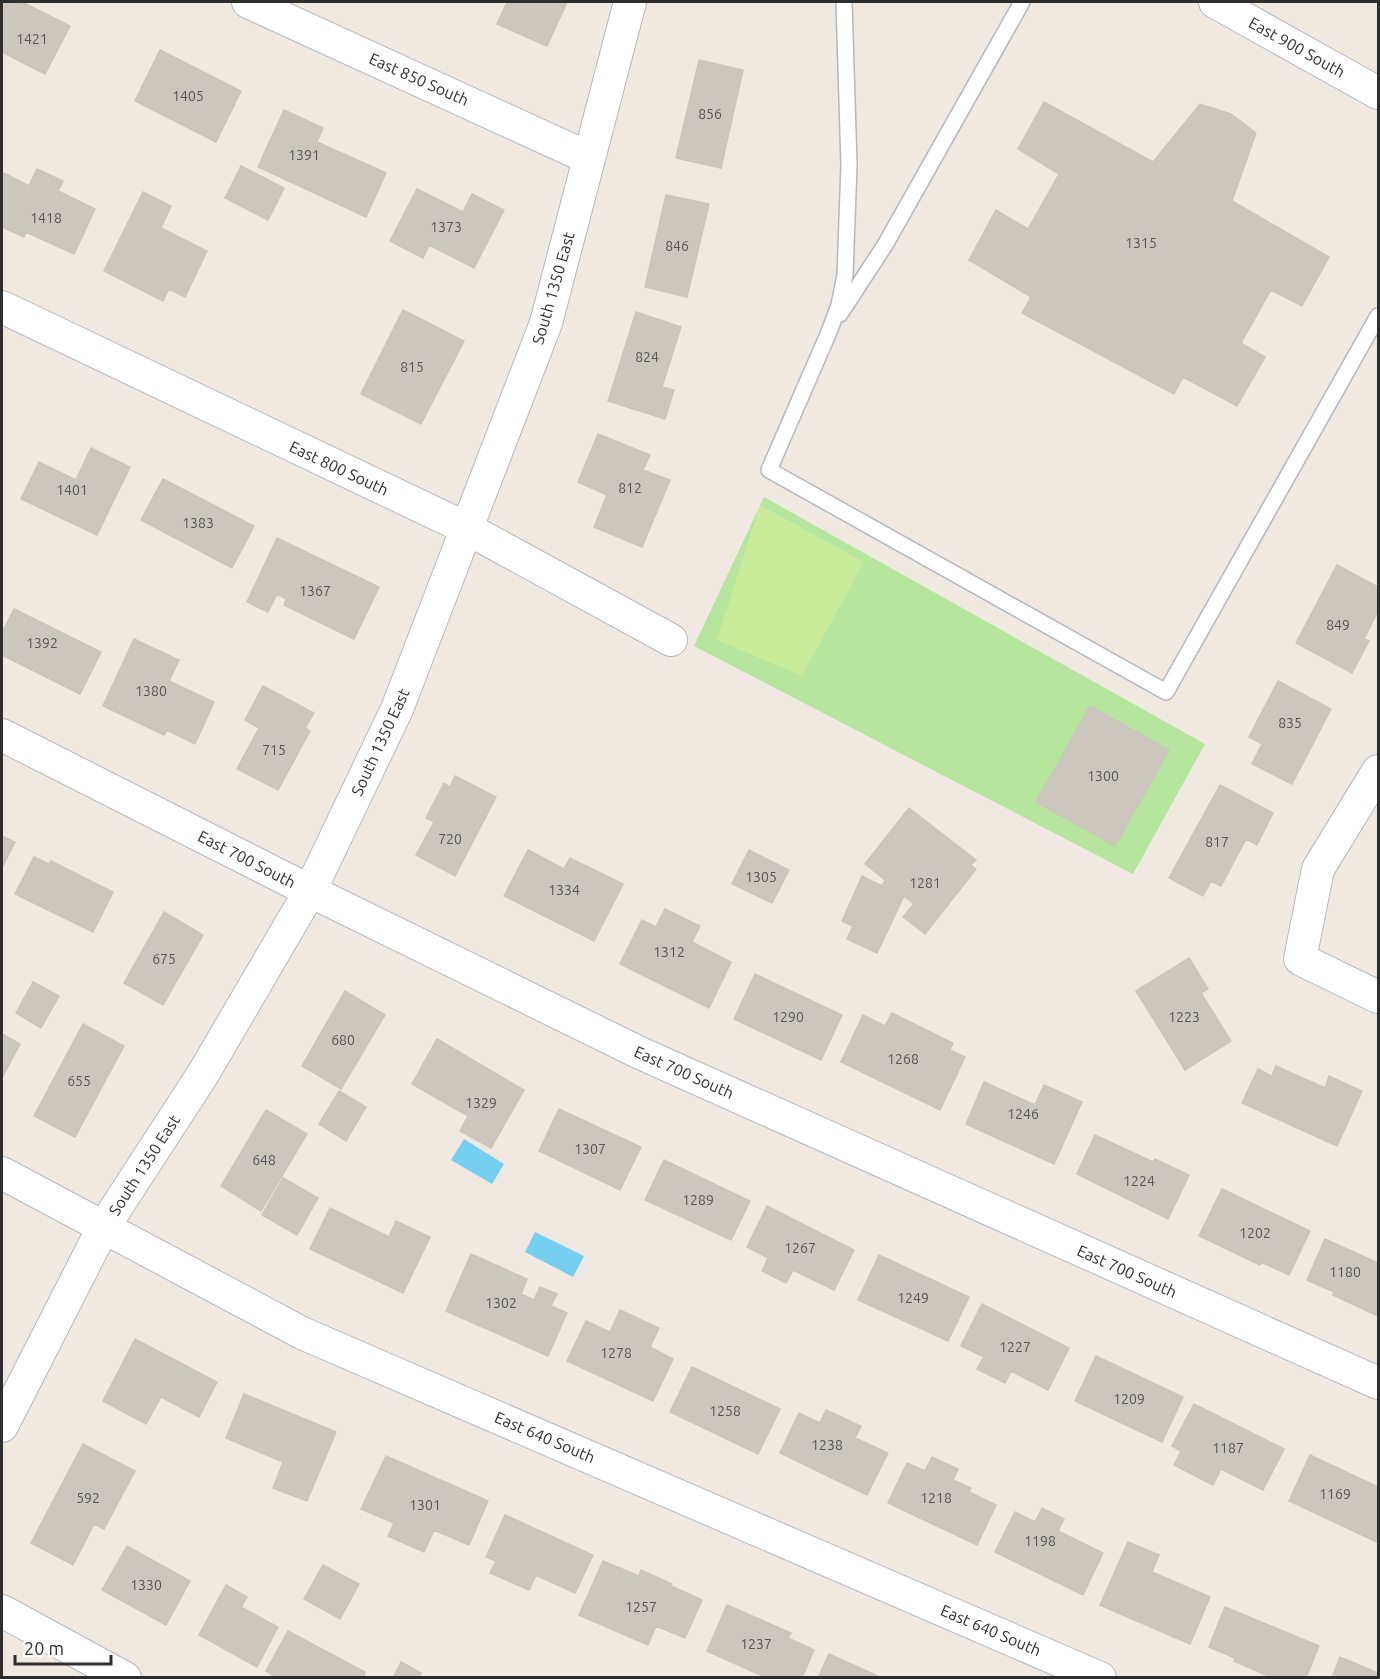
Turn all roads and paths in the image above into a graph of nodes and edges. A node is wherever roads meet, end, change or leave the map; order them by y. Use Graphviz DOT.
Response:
graph roads {
  1 [pos="248,2"];
  2 [pos="630,2"];
  3 [pos="844,2"];
  4 [pos="1022,2"];
  5 [pos="1215,2"];
  6 [pos="1378,93"];
  7 [pos="590,158"];
  8 [pos="2,308"];
  9 [pos="1378,316"];
  10 [pos="829,332"];
  11 [pos="466,528"];
  12 [pos="671,640"];
  13 [pos="2,735"];
  14 [pos="1378,771"];
  15 [pos="310,891"];
  16 [pos="1378,997"];
  17 [pos="2,1173"];
  18 [pos="103,1228"];
  19 [pos="1378,1383"];
  20 [pos="2,1426"];
  21 [pos="2,1611"];
  22 [pos="125,1677"];
  23 [pos="1100,1677"];
  1 -- 7 [label="street, East 850 South"];
  2 -- 7 [label="street, South 1350 East"];
  3 -- 10 [label="lane"];
  4 -- 10 [label="lane"];
  5 -- 6 [label="street, East 900 South"];
  7 -- 11 [label="street, South 1350 East"];
  8 -- 11 [label="street, East 800 South"];
  9 -- 10 [label="lane"];
  11 -- 12 [label="street, East 800 South"];
  11 -- 15 [label="street, South 1350 East"];
  13 -- 15 [label="street, East 700 South"];
  14 -- 16 [label="street"];
  15 -- 18 [label="street, South 1350 East"];
  15 -- 19 [label="street, East 700 South"];
  17 -- 18 [label="street, East 640 South"];
  18 -- 20 [label="street, South 1350 East"];
  18 -- 23 [label="street, East 640 South"];
  21 -- 22 [label="street"];
}
